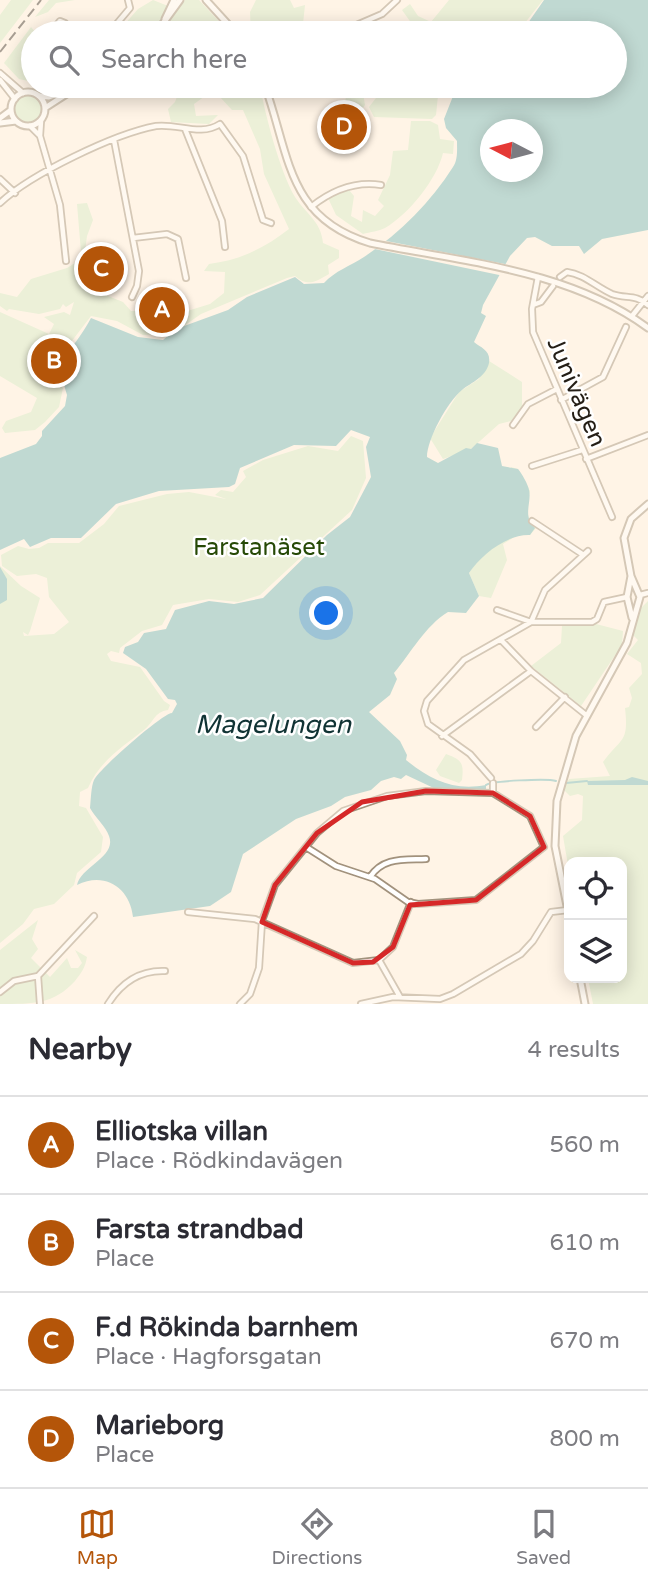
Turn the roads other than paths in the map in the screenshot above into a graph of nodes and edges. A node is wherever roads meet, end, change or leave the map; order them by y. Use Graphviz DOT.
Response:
graph roads {
  1 [pos="128,0"];
  2 [pos="174,0"];
  3 [pos="180,0"];
  4 [pos="204,0"];
  5 [pos="397,0"];
  6 [pos="119,21"];
  7 [pos="162,21"];
  8 [pos="164,21"];
  9 [pos="225,21"];
  10 [pos="366,21"];
  11 [pos="0,73"];
  12 [pos="0,80"];
  13 [pos="21,91"];
  14 [pos="21,94"];
  15 [pos="41,98"];
  16 [pos="60,98"];
  17 [pos="269,98"];
  18 [pos="15,99"];
  19 [pos="46,107"];
  20 [pos="11,110"];
  21 [pos="0,121"];
  22 [pos="16,121"];
  23 [pos="41,121"];
  24 [pos="30,126"];
  25 [pos="185,129"];
  26 [pos="40,136"];
  27 [pos="114,141"];
  28 [pos="51,171"];
  29 [pos="0,179"];
  30 [pos="381,185"];
  31 [pos="15,193"];
  32 [pos="0,203"];
  33 [pos="310,207"];
  34 [pos="271,223"];
  35 [pos="133,237"];
  36 [pos="225,247"];
  37 [pos="66,261"];
  38 [pos="538,277"];
  39 [pos="561,277"];
  40 [pos="186,278"];
  41 [pos="553,286"];
  42 [pos="132,297"];
  43 [pos="645,298"];
  44 [pos="533,305"];
  45 [pos="648,305"];
  46 [pos="632,316"];
  47 [pos="626,327"];
  48 [pos="648,328"];
  49 [pos="555,390"];
  50 [pos="561,400"];
  51 [pos="513,425"];
  52 [pos="648,435"];
  53 [pos="582,450"];
  54 [pos="586,459"];
  55 [pos="532,466"];
  56 [pos="648,504"];
  57 [pos="612,517"];
  58 [pos="531,521"];
  59 [pos="648,593"];
  60 [pos="636,594"];
  61 [pos="628,599"];
  62 [pos="497,610"];
  63 [pos="531,622"];
  64 [pos="632,623"];
  65 [pos="501,640"];
  66 [pos="531,671"];
  67 [pos="565,697"];
  68 [pos="586,715"];
  69 [pos="536,727"];
  70 [pos="442,736"];
  71 [pos="493,793"];
  72 [pos="555,846"];
  73 [pos="306,847"];
  74 [pos="544,847"];
  75 [pos="426,859"];
  76 [pos="370,877"];
  77 [pos="564,889"];
  78 [pos="411,902"];
  79 [pos="188,912"];
  80 [pos="564,913"];
  81 [pos="94,916"];
  82 [pos="262,922"];
  83 [pos="379,960"];
  84 [pos="166,971"];
  85 [pos="38,976"];
  86 [pos="581,983"];
  87 [pos="0,992"];
  88 [pos="400,997"];
  89 [pos="40,1004"];
  90 [pos="108,1004"];
  91 [pos="240,1004"];
  92 [pos="360,1004"];
  93 [pos="585,1004"];
  1 -- 6 [label="street"];
  2 -- 7 [label="main road"];
  3 -- 8 [label="main road"];
  4 -- 9 [label="main road"];
  5 -- 10 [label="street"];
  11 -- 13 [label="street"];
  12 -- 18 [label="street"];
  14 -- 18 [label="main road"];
  15 -- 19 [label="main road"];
  16 -- 19 [label="main road"];
  17 -- 33 [label="main road"];
  18 -- 20 [label="main road"];
  19 -- 23 [label="main road"];
  20 -- 21 [label="main road"];
  20 -- 22 [label="main road"];
  21 -- 22 [label="main road"];
  22 -- 24 [label="main road"];
  23 -- 24 [label="main road"];
  23 -- 26 [label="street"];
  24 -- 26 [label="street"];
  25 -- 27 [label="street"];
  25 -- 34 [label="street"];
  25 -- 36 [label="street"];
  26 -- 28 [label="street"];
  27 -- 28 [label="street"];
  27 -- 35 [label="street"];
  28 -- 31 [label="street"];
  28 -- 37 [label="street"];
  29 -- 31 [label="street"];
  30 -- 33 [label="street"];
  31 -- 32 [label="street"];
  33 -- 38 [label="main road"];
  35 -- 40 [label="street"];
  35 -- 42 [label="street"];
  38 -- 44 [label="street, Junivägen"];
  38 -- 46 [label="main road"];
  39 -- 43 [label="street"];
  41 -- 44 [label="street"];
  43 -- 45 [label="street"];
  43 -- 46 [label="street"];
  44 -- 49 [label="street, Junivägen"];
  46 -- 48 [label="main road"];
  47 -- 50 [label="street"];
  49 -- 50 [label="street, Junivägen"];
  49 -- 51 [label="street"];
  50 -- 53 [label="street, Junivägen"];
  52 -- 54 [label="street"];
  53 -- 54 [label="street, Junivägen"];
  53 -- 55 [label="street"];
  54 -- 57 [label="street, Junivägen"];
  56 -- 60 [label="main road"];
  58 -- 63 [label="street"];
  59 -- 60 [label="street"];
  60 -- 61 [label="main road"];
  60 -- 61 [label="main road"];
  60 -- 64 [label="main road"];
  61 -- 63 [label="street"];
  61 -- 64 [label="main road"];
  62 -- 63 [label="street"];
  63 -- 65 [label="street"];
  64 -- 68 [label="main road"];
  65 -- 66 [label="street"];
  65 -- 70 [label="street"];
  66 -- 67 [label="street"];
  66 -- 70 [label="street"];
  67 -- 68 [label="street"];
  67 -- 69 [label="street"];
  68 -- 72 [label="main road"];
  70 -- 71 [label="street"];
  71 -- 73 [label="street"];
  71 -- 74 [label="street"];
  72 -- 74 [label="street"];
  72 -- 77 [label="main road"];
  73 -- 76 [label="street"];
  73 -- 82 [label="street"];
  74 -- 78 [label="street"];
  75 -- 76 [label="street"];
  76 -- 78 [label="street"];
  78 -- 83 [label="street"];
  79 -- 82 [label="street"];
  80 -- 88 [label="street"];
  81 -- 85 [label="street"];
  82 -- 83 [label="street"];
  82 -- 91 [label="street"];
  83 -- 88 [label="street"];
  84 -- 90 [label="street"];
  85 -- 87 [label="street"];
  85 -- 89 [label="street"];
  86 -- 93 [label="main road"];
  88 -- 92 [label="street"];
}
